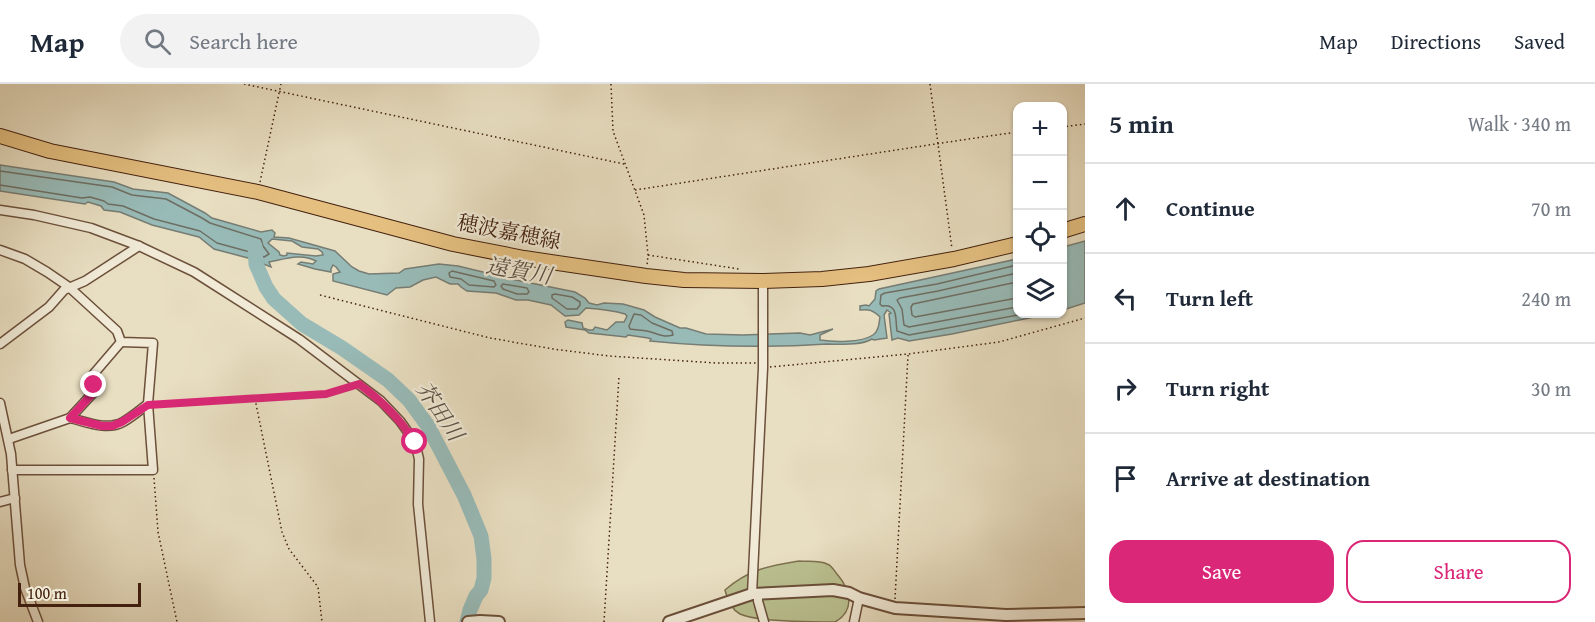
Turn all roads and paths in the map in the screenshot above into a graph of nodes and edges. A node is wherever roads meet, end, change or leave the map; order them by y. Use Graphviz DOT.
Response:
graph roads {
  1 [pos="244,84"];
  2 [pos="281,84"];
  3 [pos="611,84"];
  4 [pos="930,84"];
  5 [pos="280,91"];
  6 [pos="1085,124"];
  7 [pos="1067,126"];
  8 [pos="1013,133"];
  9 [pos="0,136"];
  10 [pos="938,144"];
  11 [pos="624,164"];
  12 [pos="635,190"];
  13 [pos="258,192"];
  14 [pos="0,210"];
  15 [pos="1085,224"];
  16 [pos="1067,229"];
  17 [pos="1013,245"];
  18 [pos="139,246"];
  19 [pos="0,250"];
  20 [pos="648,255"];
  21 [pos="954,259"];
  22 [pos="744,270"];
  23 [pos="646,276"];
  24 [pos="764,285"];
  25 [pos="69,287"];
  26 [pos="320,295"];
  27 [pos="1085,318"];
  28 [pos="121,342"];
  29 [pos="0,344"];
  30 [pos="908,354"];
  31 [pos="763,365"];
  32 [pos="619,376"];
  33 [pos="359,384"];
  34 [pos="255,399"];
  35 [pos="0,403"];
  36 [pos="148,405"];
  37 [pos="70,418"];
  38 [pos="9,439"];
  39 [pos="11,454"];
  40 [pos="0,456"];
  41 [pos="12,470"];
  42 [pos="153,470"];
  43 [pos="15,498"];
  44 [pos="0,502"];
  45 [pos="755,594"];
  46 [pos="860,598"];
  47 [pos="895,608"];
  48 [pos="1085,613"];
  49 [pos="1007,618"];
  50 [pos="480,621"];
  51 [pos="38,622"];
  52 [pos="177,622"];
  53 [pos="322,622"];
  54 [pos="430,622"];
  55 [pos="468,622"];
  56 [pos="499,622"];
  57 [pos="604,622"];
  58 [pos="669,622"];
  59 [pos="764,622"];
  60 [pos="854,622"];
  1 -- 5 [label="path"];
  2 -- 5 [label="path"];
  3 -- 11 [label="path"];
  4 -- 10 [label="path"];
  5 -- 11 [label="path"];
  5 -- 13 [label="path"];
  6 -- 7 [label="path"];
  8 -- 10 [label="path"];
  9 -- 13 [label="main road, 穂波嘉穂線"];
  10 -- 12 [label="path"];
  10 -- 21 [label="path"];
  11 -- 12 [label="path"];
  12 -- 20 [label="path"];
  13 -- 23 [label="main road, 穂波嘉穂線"];
  14 -- 18 [label="street"];
  15 -- 16 [label="main road"];
  17 -- 21 [label="main road, 穂波嘉穂線"];
  18 -- 25 [label="street"];
  18 -- 33 [label="street"];
  19 -- 25 [label="street"];
  20 -- 22 [label="path"];
  20 -- 23 [label="path"];
  21 -- 24 [label="main road, 穂波嘉穂線"];
  23 -- 24 [label="main road, 穂波嘉穂線"];
  24 -- 31 [label="street"];
  25 -- 28 [label="street"];
  25 -- 29 [label="street"];
  26 -- 31 [label="path"];
  27 -- 30 [label="path"];
  28 -- 36 [label="street"];
  28 -- 37 [label="street"];
  30 -- 31 [label="path"];
  30 -- 47 [label="path"];
  31 -- 45 [label="street"];
  32 -- 57 [label="path"];
  33 -- 34 [label="path"];
  33 -- 54 [label="street"];
  34 -- 36 [label="path"];
  34 -- 53 [label="path"];
  35 -- 38 [label="street"];
  36 -- 37 [label="street"];
  36 -- 42 [label="street"];
  37 -- 38 [label="street"];
  38 -- 39 [label="street"];
  39 -- 40 [label="street"];
  39 -- 41 [label="street"];
  41 -- 42 [label="street"];
  41 -- 43 [label="street"];
  42 -- 52 [label="path"];
  43 -- 44 [label="street"];
  43 -- 51 [label="street"];
  45 -- 46 [label="street"];
  45 -- 58 [label="street"];
  45 -- 59 [label="street"];
  46 -- 47 [label="street"];
  46 -- 60 [label="street"];
  47 -- 49 [label="street"];
  48 -- 49 [label="street"];
  50 -- 55 [label="street"];
  50 -- 56 [label="street"];
}
